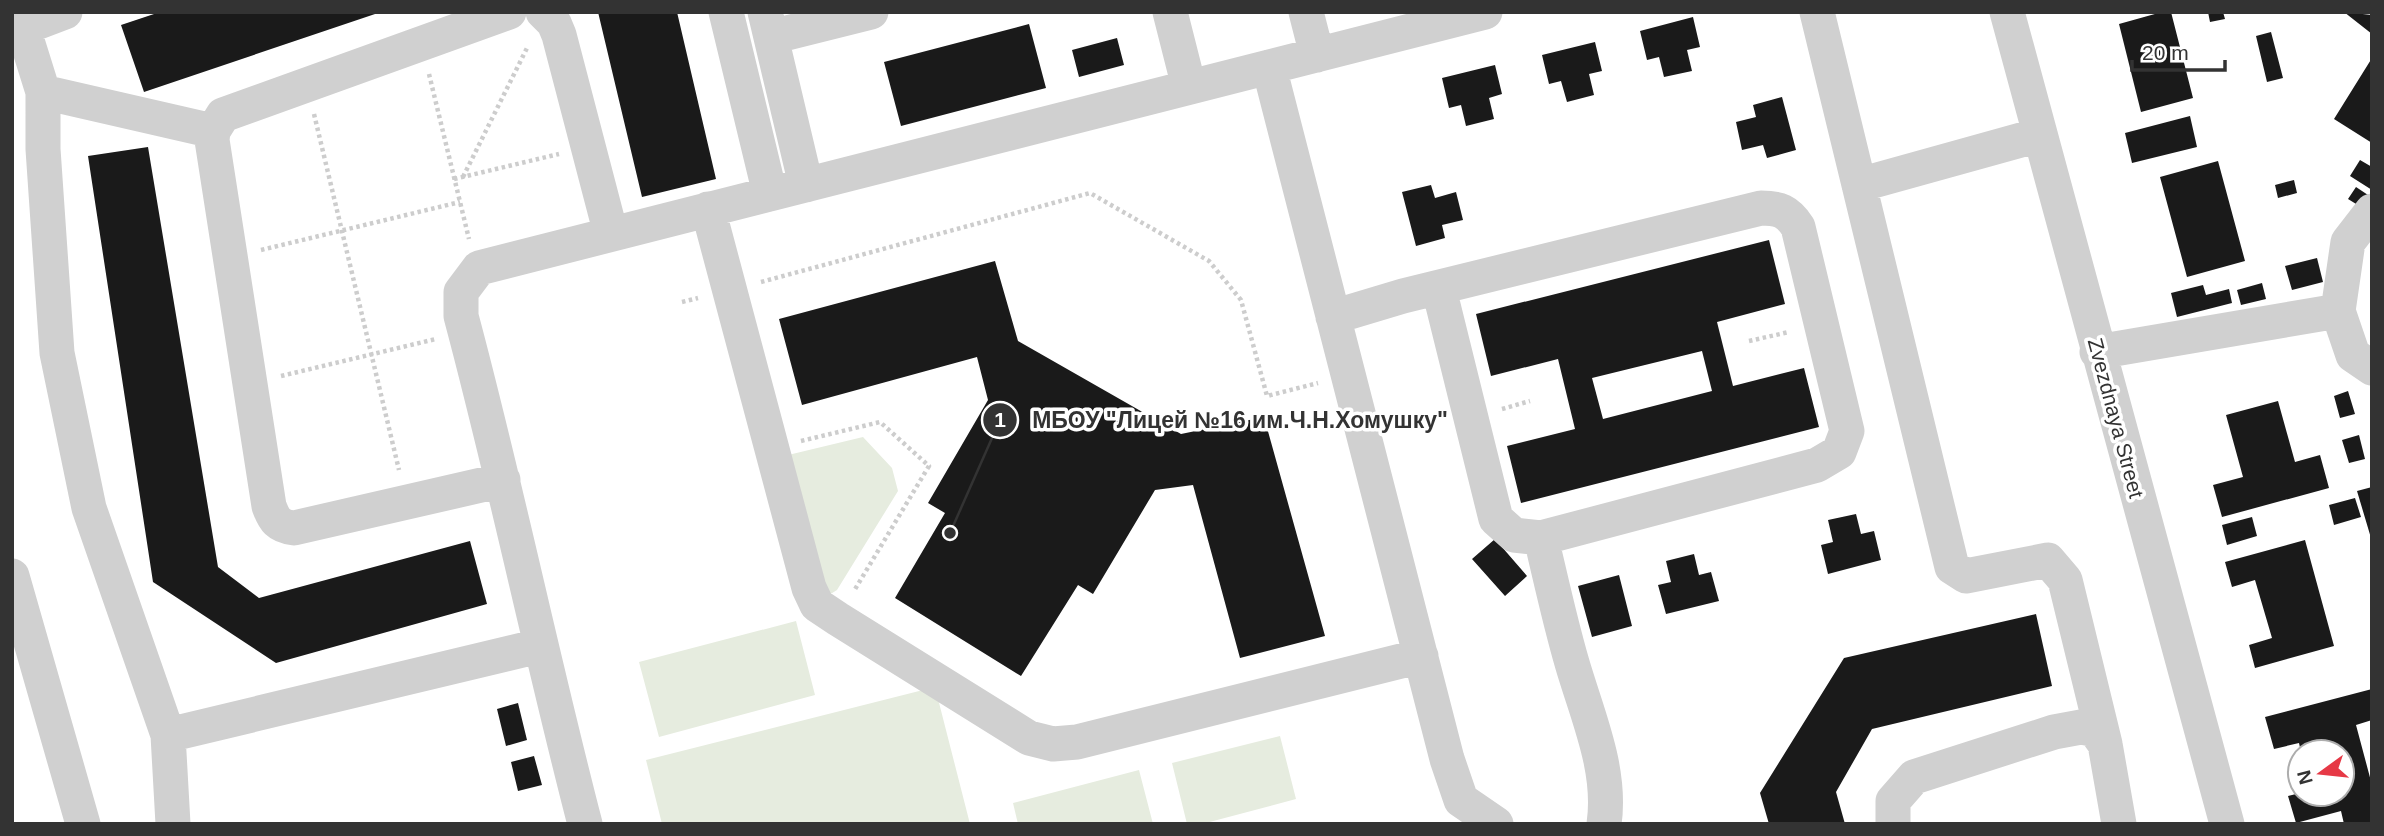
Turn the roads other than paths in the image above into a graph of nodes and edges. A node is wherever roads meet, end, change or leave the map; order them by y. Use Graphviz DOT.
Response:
graph roads {
  1 [pos="65,12"];
  2 [pos="509,12"];
  3 [pos="726,12"];
  4 [pos="871,12"];
  5 [pos="1171,12"];
  6 [pos="1306,12"];
  7 [pos="1485,12"];
  8 [pos="1817,12"];
  9 [pos="2007,12"];
  10 [pos="544,13"];
  11 [pos="17,23"];
  12 [pos="768,24"];
  13 [pos="1317,55"];
  14 [pos="1269,67"];
  15 [pos="1189,87"];
  16 [pos="43,92"];
  17 [pos="213,131"];
  18 [pos="2039,135"];
  19 [pos="806,185"];
  20 [pos="1859,185"];
  21 [pos="770,194"];
  22 [pos="708,209"];
  23 [pos="2372,211"];
  24 [pos="611,234"];
  25 [pos="1439,289"];
  26 [pos="2338,311"];
  27 [pos="1333,317"];
  28 [pos="2097,352"];
  29 [pos="2372,368"];
  30 [pos="503,480"];
  31 [pos="1541,538"];
  32 [pos="12,576"];
  33 [pos="539,646"];
  34 [pos="1420,656"];
  35 [pos="168,735"];
  36 [pos="2105,744"];
  37 [pos="83,824"];
  38 [pos="173,824"];
  39 [pos="585,824"];
  40 [pos="1496,824"];
  41 [pos="1604,824"];
  42 [pos="1893,824"];
  43 [pos="2119,824"];
  44 [pos="2227,824"];
  1 -- 11 [label="street"];
  2 -- 17 [label="street"];
  3 -- 21 [label="street"];
  4 -- 12 [label="street"];
  5 -- 15 [label="street"];
  6 -- 13 [label="street"];
  7 -- 13 [label="street"];
  8 -- 20 [label="street"];
  9 -- 18 [label="street, Zvezdnaya Street"];
  10 -- 24 [label="street"];
  11 -- 16 [label="street"];
  12 -- 19 [label="street"];
  13 -- 14 [label="street"];
  14 -- 15 [label="street"];
  14 -- 27 [label="street"];
  15 -- 19 [label="street"];
  16 -- 17 [label="street"];
  16 -- 35 [label="street"];
  17 -- 30 [label="street"];
  18 -- 20 [label="street"];
  18 -- 28 [label="street, Zvezdnaya Street"];
  19 -- 21 [label="street"];
  20 -- 36 [label="street"];
  21 -- 22 [label="street"];
  22 -- 24 [label="street"];
  22 -- 34 [label="street"];
  23 -- 26 [label="street"];
  24 -- 30 [label="street"];
  25 -- 27 [label="street"];
  25 -- 31 [label="street"];
  25 -- 31 [label="street"];
  26 -- 28 [label="street"];
  26 -- 29 [label="street"];
  27 -- 34 [label="street"];
  28 -- 44 [label="street, Zvezdnaya Street"];
  30 -- 33 [label="street"];
  31 -- 41 [label="street"];
  32 -- 37 [label="street"];
  33 -- 35 [label="street"];
  33 -- 39 [label="street"];
  34 -- 40 [label="street"];
  35 -- 38 [label="street"];
  36 -- 42 [label="street"];
  36 -- 43 [label="street"];
}
